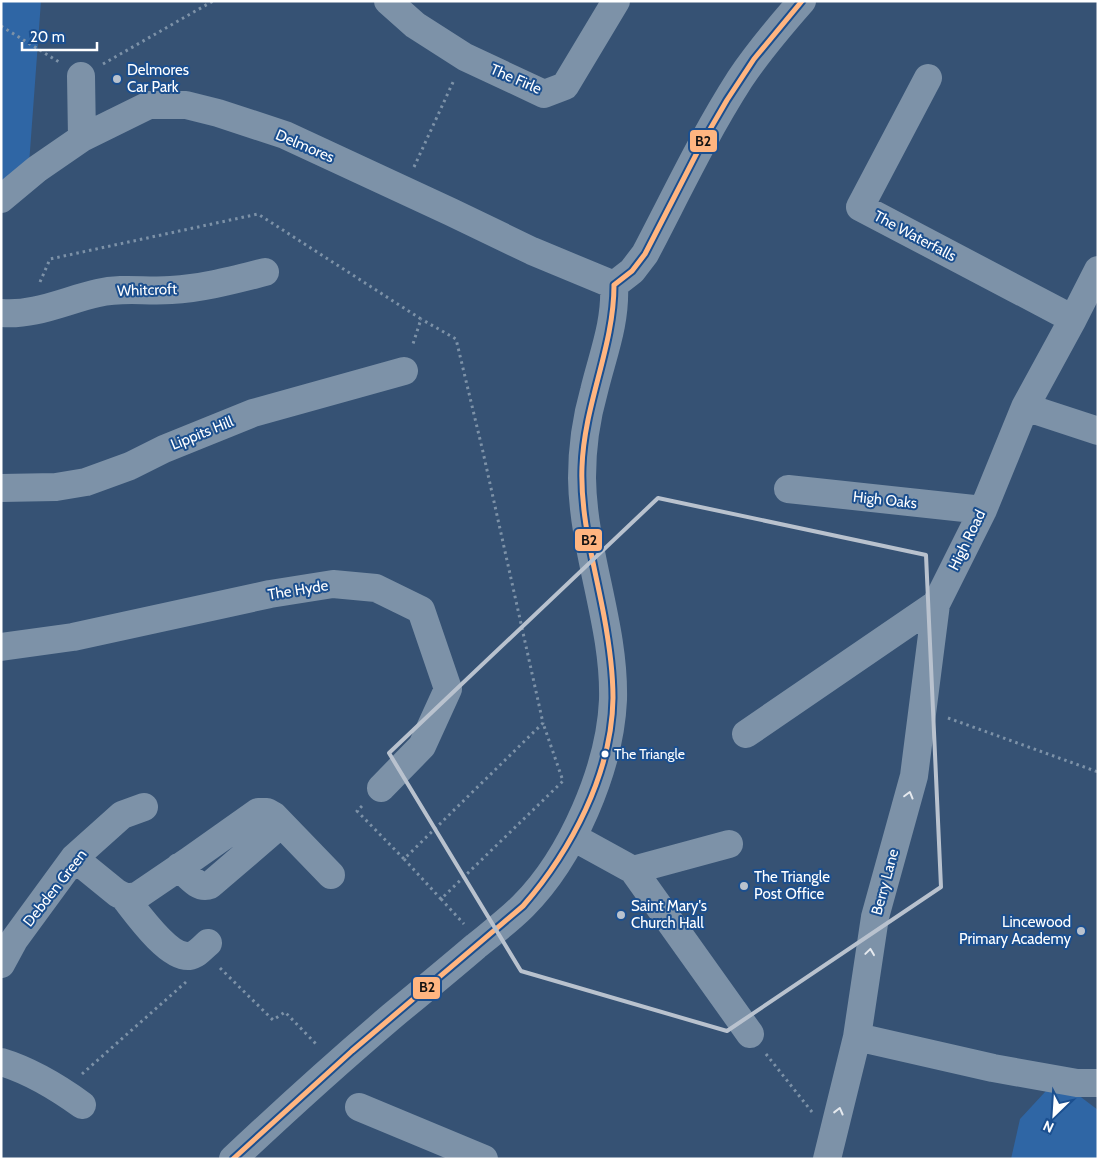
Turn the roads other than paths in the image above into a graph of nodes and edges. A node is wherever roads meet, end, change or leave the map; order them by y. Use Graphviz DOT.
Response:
graph roads {
  1 [pos="388,1"];
  2 [pos="616,1"];
  3 [pos="802,1"];
  4 [pos="81,76"];
  5 [pos="928,78"];
  6 [pos="82,138"];
  7 [pos="1,199"];
  8 [pos="1098,270"];
  9 [pos="265,272"];
  10 [pos="614,285"];
  11 [pos="1,313"];
  12 [pos="1074,319"];
  13 [pos="404,371"];
  14 [pos="1025,407"];
  15 [pos="1098,431"];
  16 [pos="1,488"];
  17 [pos="788,490"];
  18 [pos="983,510"];
  19 [pos="936,604"];
  20 [pos="1,647"];
  21 [pos="746,734"];
  22 [pos="381,788"];
  23 [pos="144,808"];
  24 [pos="573,837"];
  25 [pos="729,844"];
  26 [pos="74,858"];
  27 [pos="633,870"];
  28 [pos="331,875"];
  29 [pos="124,897"];
  30 [pos="213,954"];
  31 [pos="1,964"];
  32 [pos="750,1034"];
  33 [pos="857,1037"];
  34 [pos="1,1062"];
  35 [pos="1098,1083"];
  36 [pos="73,1098"];
  37 [pos="360,1108"];
  38 [pos="830,1148"];
  39 [pos="233,1159"];
  40 [pos="484,1159"];
  1 -- 2 [label="street, The Firle"];
  3 -- 10 [label="street"];
  4 -- 6 [label="street"];
  5 -- 12 [label="street, The Waterfalls"];
  6 -- 7 [label="street, Delmores"];
  6 -- 10 [label="street, Delmores"];
  8 -- 12 [label="street, High Road"];
  9 -- 11 [label="street, Whitcroft"];
  10 -- 24 [label="street"];
  12 -- 14 [label="street, High Road"];
  13 -- 16 [label="street, Lippits Hill"];
  14 -- 15 [label="street"];
  14 -- 18 [label="street, High Road"];
  17 -- 18 [label="street, High Oaks"];
  18 -- 19 [label="street, High Road"];
  19 -- 21 [label="street, High Road"];
  33 -- 19 [label="street, Berry Lane, one-way"];
  20 -- 22 [label="street, The Hyde"];
  23 -- 26 [label="street, Debden Green"];
  24 -- 27 [label="street"];
  24 -- 39 [label="street"];
  25 -- 27 [label="street"];
  26 -- 29 [label="street"];
  26 -- 31 [label="street, Debden Green"];
  27 -- 32 [label="street"];
  28 -- 29 [label="street"];
  29 -- 30 [label="street"];
  33 -- 35 [label="street"];
  38 -- 33 [label="street, Berry Lane, one-way"];
  34 -- 36 [label="street"];
  37 -- 40 [label="street"];
}
